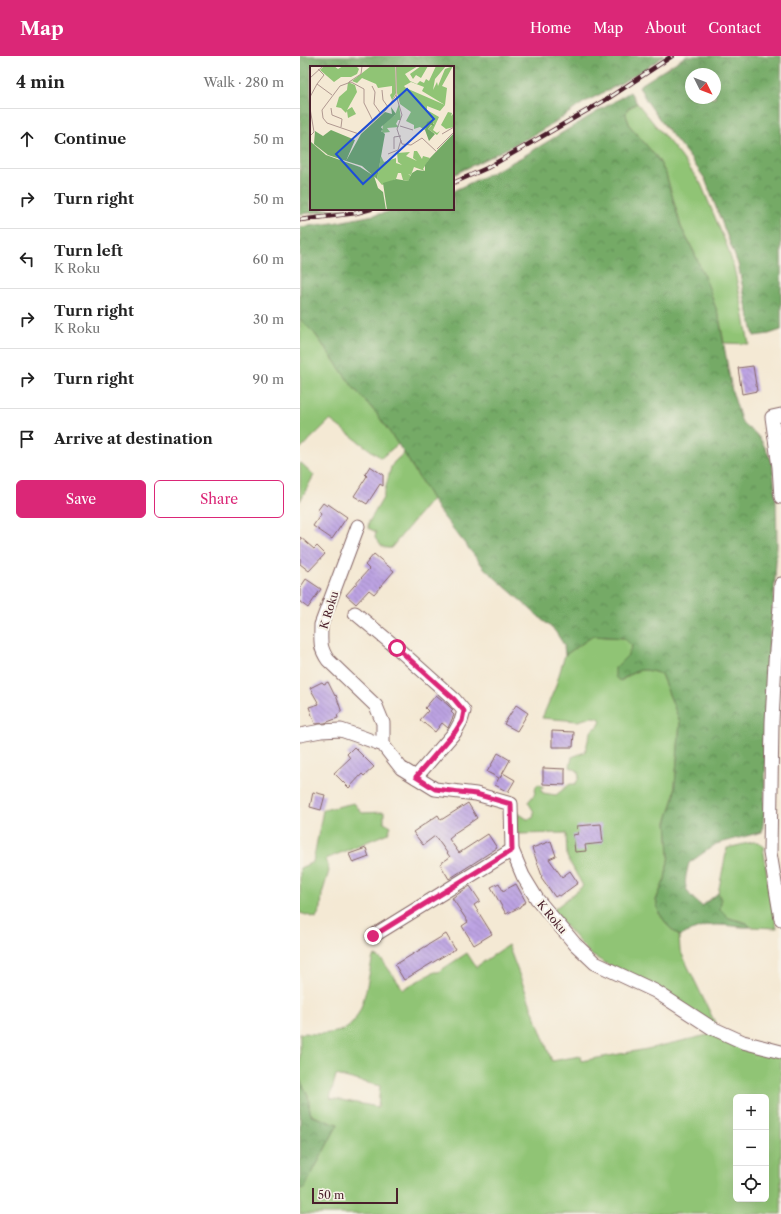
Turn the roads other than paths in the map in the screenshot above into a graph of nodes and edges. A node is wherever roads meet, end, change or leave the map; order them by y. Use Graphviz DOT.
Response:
graph roads {
  1 [pos="776,416"];
  2 [pos="781,497"];
  3 [pos="358,526"];
  4 [pos="781,584"];
  5 [pos="355,613"];
  6 [pos="778,661"];
  7 [pos="300,735"];
  8 [pos="383,745"];
  9 [pos="416,777"];
  10 [pos="776,782"];
  11 [pos="512,850"];
  12 [pos="780,911"];
  13 [pos="373,936"];
  14 [pos="781,1052"];
  1 -- 2 [label="street"];
  3 -- 8 [label="street, K Roku"];
  4 -- 6 [label="street"];
  5 -- 9 [label="street"];
  6 -- 10 [label="street"];
  7 -- 8 [label="street"];
  8 -- 9 [label="street, K Roku"];
  9 -- 11 [label="street, K Roku"];
  10 -- 12 [label="street"];
  11 -- 13 [label="street"];
  11 -- 14 [label="street, K Roku"];
}
